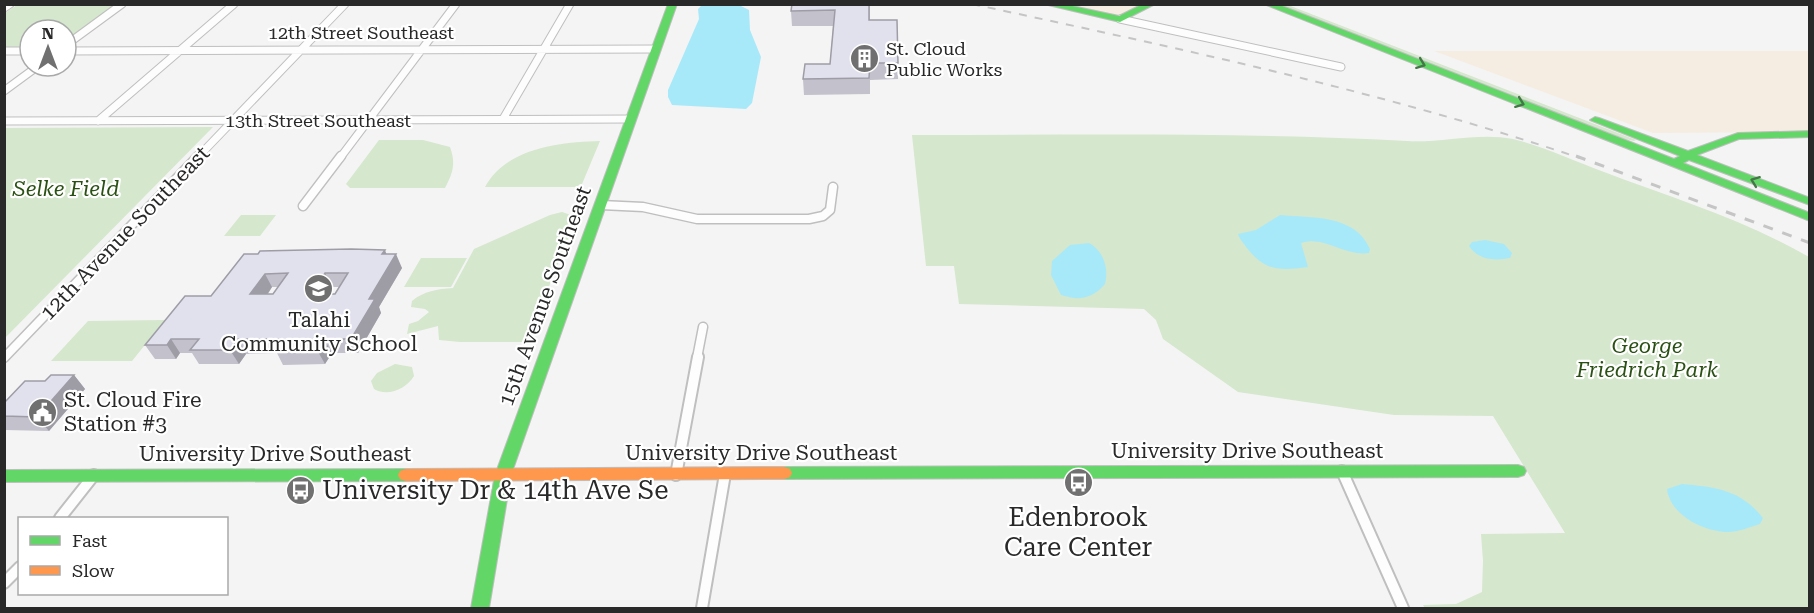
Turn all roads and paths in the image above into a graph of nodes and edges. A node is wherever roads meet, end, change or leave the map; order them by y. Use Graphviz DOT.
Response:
graph roads {
  1 [pos="10,4"];
  2 [pos="122,4"];
  3 [pos="234,4"];
  4 [pos="345,4"];
  5 [pos="456,4"];
  6 [pos="570,4"];
  7 [pos="673,4"];
  8 [pos="1048,4"];
  9 [pos="1152,4"];
  10 [pos="1268,4"];
  11 [pos="1298,4"];
  12 [pos="4,8"];
  13 [pos="1120,19"];
  14 [pos="78,36"];
  15 [pos="542,49"];
  16 [pos="656,49"];
  17 [pos="301,50"];
  18 [pos="422,50"];
  19 [pos="78,51"];
  20 [pos="180,51"];
  21 [pos="1341,68"];
  22 [pos="22,78"];
  23 [pos="4,91"];
  24 [pos="503,119"];
  25 [pos="632,119"];
  26 [pos="235,120"];
  27 [pos="368,120"];
  28 [pos="4,121"];
  29 [pos="98,121"];
  30 [pos="1809,134"];
  31 [pos="1688,156"];
  32 [pos="1674,164"];
  33 [pos="833,188"];
  34 [pos="1809,201"];
  35 [pos="303,206"];
  36 [pos="601,206"];
  37 [pos="1809,217"];
  38 [pos="703,327"];
  39 [pos="4,358"];
  40 [pos="1342,471"];
  41 [pos="1518,471"];
  42 [pos="725,474"];
  43 [pos="502,475"];
  44 [pos="676,475"];
  45 [pos="4,476"];
  46 [pos="94,476"];
  47 [pos="62,517"];
  48 [pos="18,569"];
  49 [pos="4,583"];
  50 [pos="480,609"];
  51 [pos="702,609"];
  52 [pos="1403,609"];
  1 -- 12 [label="street"];
  2 -- 14 [label="street"];
  3 -- 20 [label="street"];
  4 -- 17 [label="street, 12th Avenue Southeast"];
  5 -- 18 [label="street"];
  6 -- 15 [label="street"];
  7 -- 16 [label="main road, 15th Avenue Southeast"];
  8 -- 13 [label="main road"];
  9 -- 13 [label="main road"];
  10 -- 32 [label="main road, one-way"];
  11 -- 31 [label="main road"];
  13 -- 21 [label="street"];
  15 -- 16 [label="street, 12th Street Southeast"];
  15 -- 18 [label="street, 12th Street Southeast"];
  15 -- 24 [label="street"];
  16 -- 25 [label="main road, 15th Avenue Southeast"];
  17 -- 18 [label="street, 12th Street Southeast"];
  17 -- 20 [label="street, 12th Street Southeast"];
  17 -- 26 [label="street, 12th Avenue Southeast"];
  18 -- 27 [label="street"];
  19 -- 20 [label="street, 12th Street Southeast"];
  20 -- 29 [label="street"];
  22 -- 23 [label="street"];
  24 -- 25 [label="street, 13th Street Southeast"];
  24 -- 27 [label="street, 13th Street Southeast"];
  25 -- 36 [label="main road, 15th Avenue Southeast"];
  26 -- 27 [label="street, 13th Street Southeast"];
  26 -- 29 [label="street, 13th Street Southeast"];
  26 -- 39 [label="street, 12th Avenue Southeast"];
  27 -- 35 [label="street"];
  28 -- 29 [label="street, 13th Street Southeast"];
  30 -- 31 [label="main road"];
  31 -- 32 [label="main road"];
  34 -- 31 [label="main road, one-way"];
  32 -- 37 [label="main road"];
  33 -- 36 [label="street"];
  36 -- 43 [label="main road, 15th Avenue Southeast"];
  38 -- 44 [label="street"];
  40 -- 41 [label="main road, University Drive Southeast"];
  40 -- 42 [label="main road, University Drive Southeast"];
  40 -- 52 [label="street"];
  42 -- 44 [label="main road, University Drive Southeast"];
  42 -- 51 [label="street"];
  43 -- 44 [label="main road, University Drive Southeast"];
  43 -- 46 [label="main road, University Drive Southeast"];
  43 -- 50 [label="main road, 15th Avenue Southeast"];
  45 -- 46 [label="main road, University Drive Southeast"];
  46 -- 47 [label="street"];
  48 -- 49 [label="street"];
}
